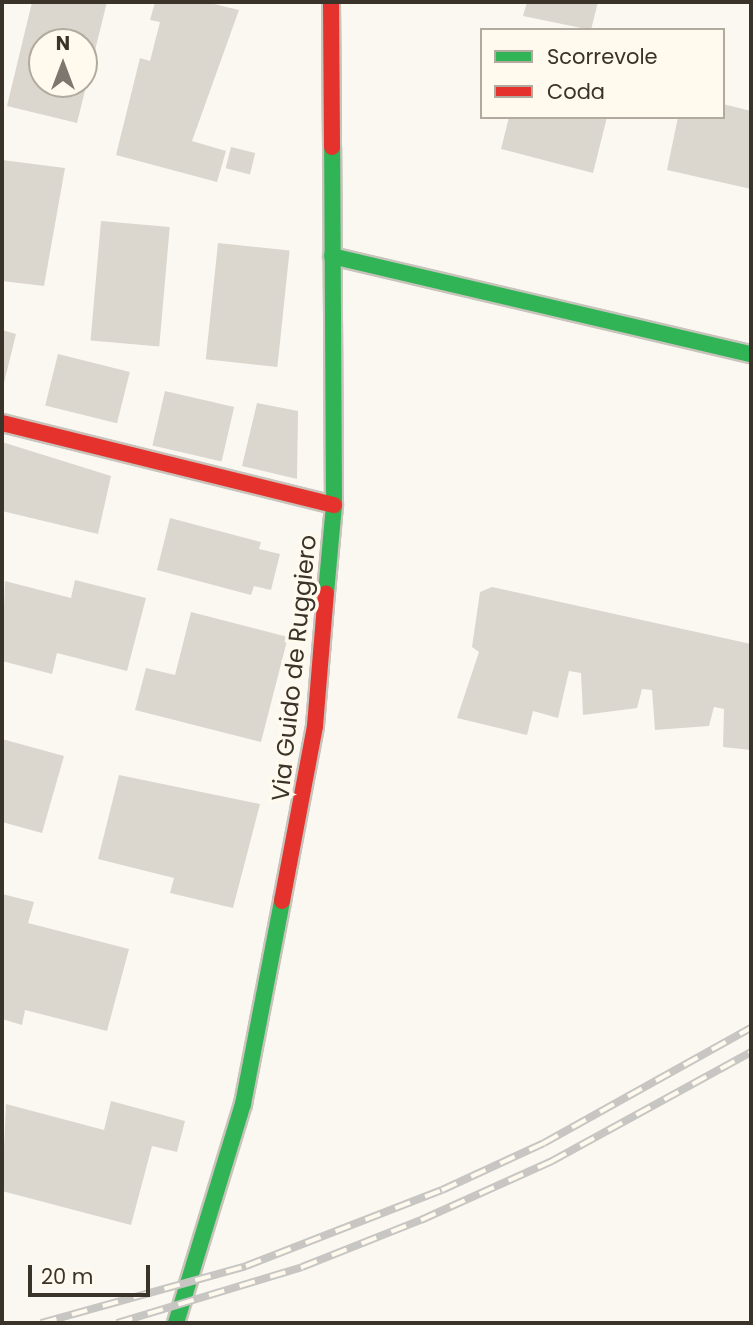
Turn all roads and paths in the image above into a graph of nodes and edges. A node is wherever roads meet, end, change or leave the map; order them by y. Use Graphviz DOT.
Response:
graph roads {
  1 [pos="331,2"];
  2 [pos="332,256"];
  3 [pos="751,354"];
  4 [pos="2,423"];
  5 [pos="334,505"];
  6 [pos="176,1323"];
  1 -- 2 [label="street, Via Guido de Ruggiero"];
  2 -- 3 [label="street"];
  2 -- 5 [label="street, Via Guido de Ruggiero"];
  4 -- 5 [label="street"];
  5 -- 6 [label="street, Via Guido de Ruggiero"];
}
